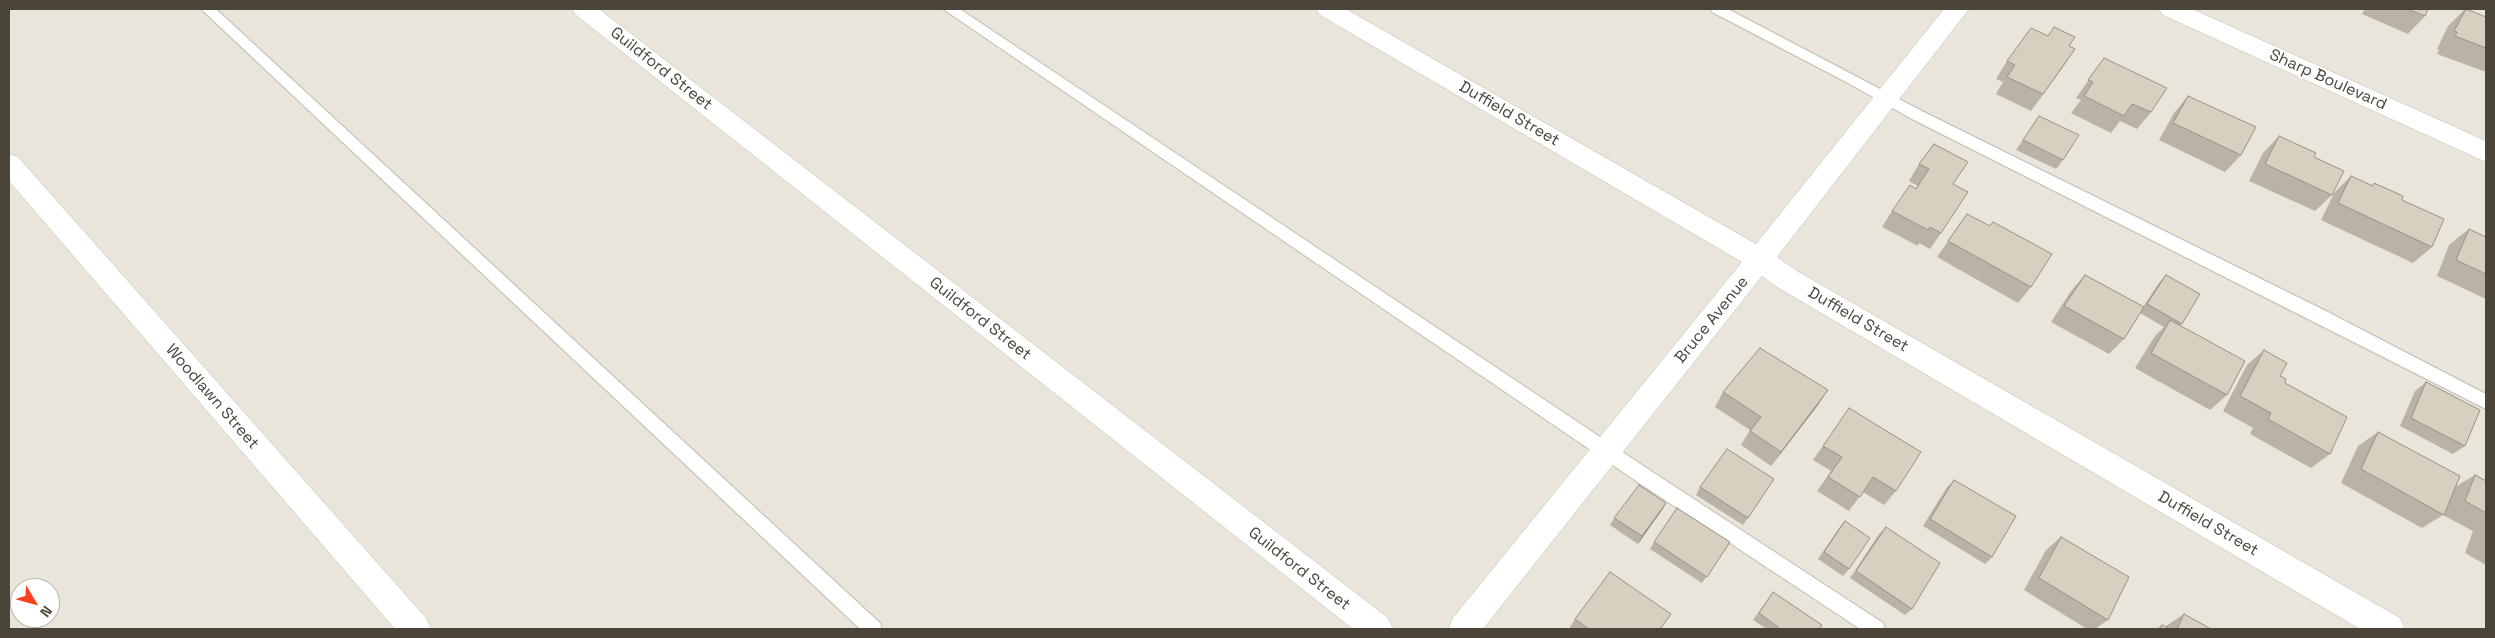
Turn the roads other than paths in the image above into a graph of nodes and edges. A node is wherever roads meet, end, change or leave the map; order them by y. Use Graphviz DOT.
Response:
graph roads {
  1 [pos="208,9"];
  2 [pos="584,9"];
  3 [pos="950,9"];
  4 [pos="1328,9"];
  5 [pos="1717,9"];
  6 [pos="1957,9"];
  7 [pos="2171,9"];
  8 [pos="1885,98"];
  9 [pos="2486,152"];
  10 [pos="9,164"];
  11 [pos="1760,259"];
  12 [pos="2486,402"];
  13 [pos="1607,451"];
  14 [pos="414,629"];
  15 [pos="873,629"];
  16 [pos="1377,629"];
  17 [pos="1464,629"];
  18 [pos="1876,629"];
  19 [pos="2388,629"];
  1 -- 15 [label="lane"];
  2 -- 16 [label="street, Guildford Street"];
  3 -- 13 [label="lane"];
  4 -- 11 [label="street, Duffield Street"];
  5 -- 8 [label="lane"];
  6 -- 8 [label="street, Bruce Avenue"];
  7 -- 9 [label="street, Sharp Boulevard"];
  8 -- 11 [label="street, Bruce Avenue"];
  8 -- 12 [label="lane"];
  10 -- 14 [label="street, Woodlawn Street"];
  11 -- 13 [label="street, Bruce Avenue"];
  11 -- 19 [label="street, Duffield Street"];
  13 -- 17 [label="street, Bruce Avenue"];
  13 -- 18 [label="lane"];
}
